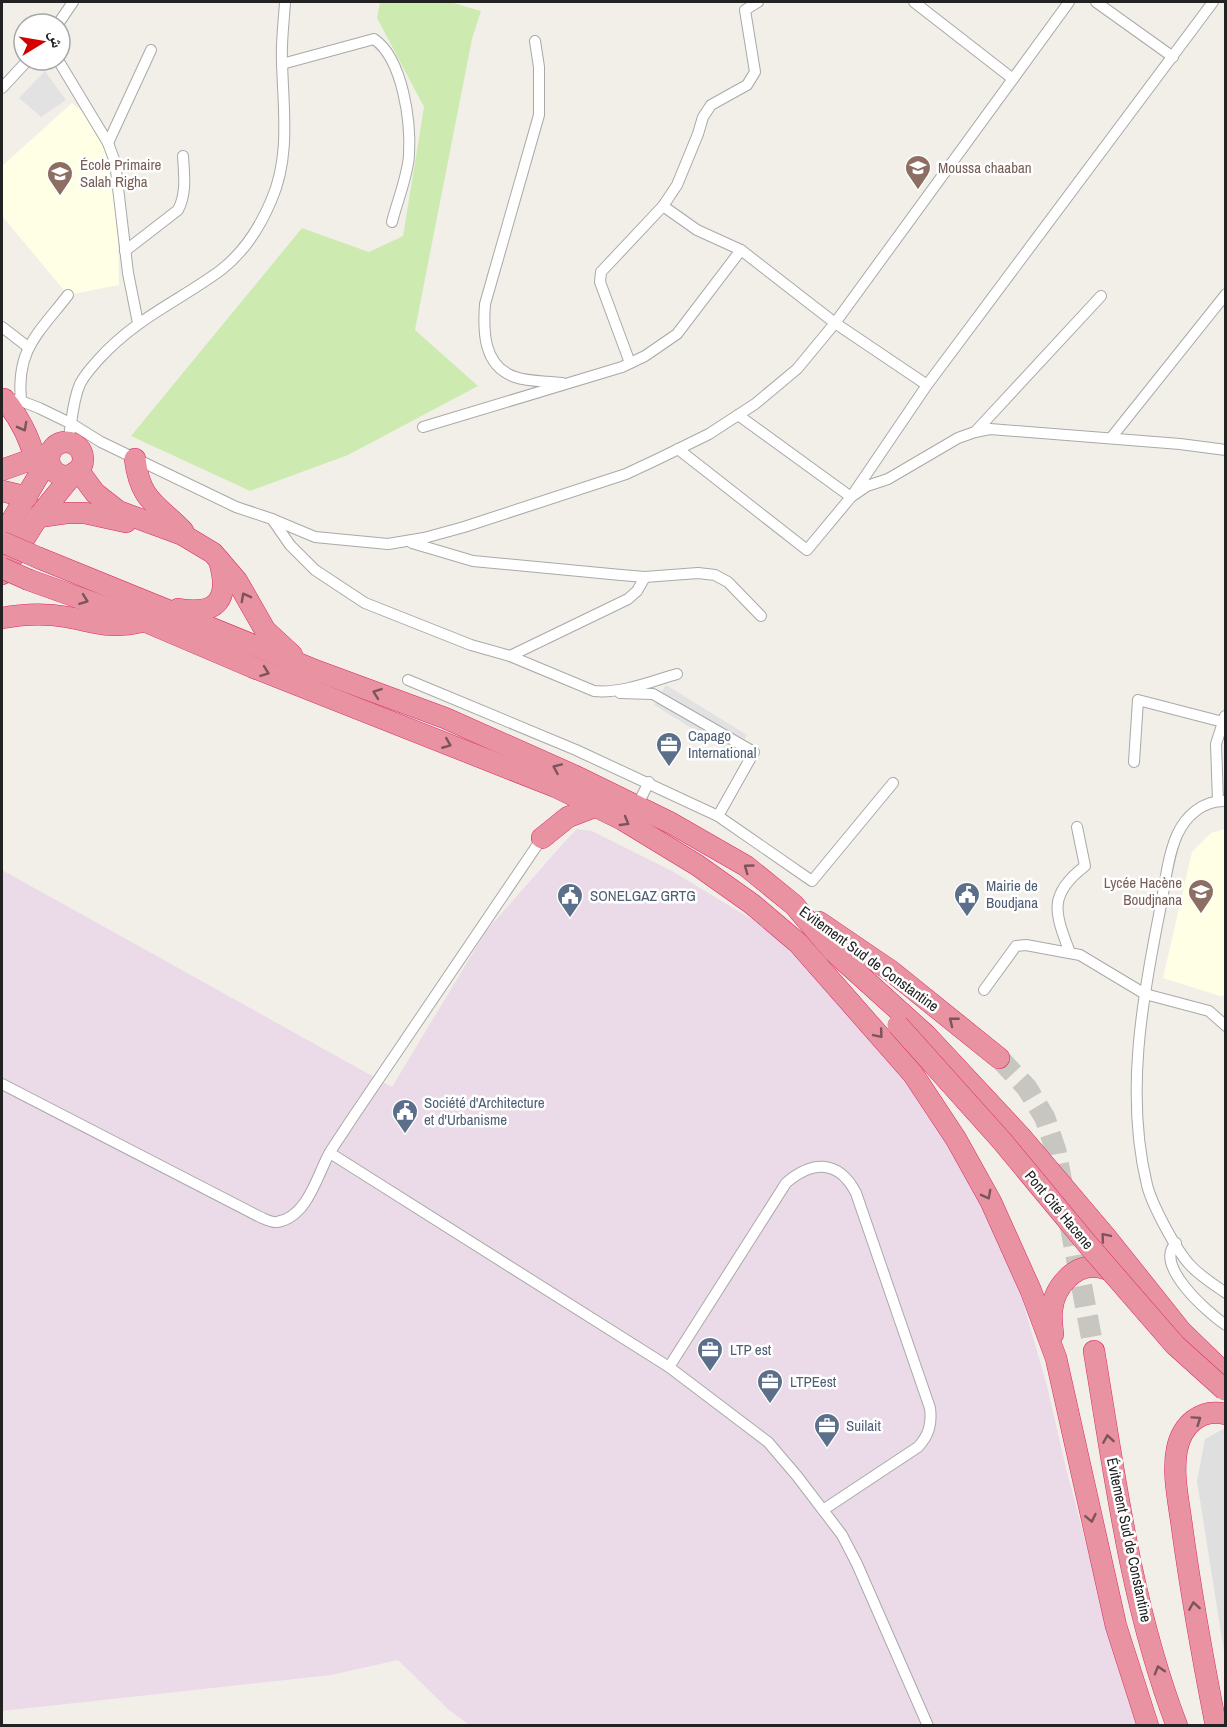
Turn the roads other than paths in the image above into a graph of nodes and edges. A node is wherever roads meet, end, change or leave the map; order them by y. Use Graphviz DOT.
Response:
graph roads {
  1 [pos="285,2"];
  2 [pos="758,2"];
  3 [pos="914,2"];
  4 [pos="1069,2"];
  5 [pos="1096,2"];
  6 [pos="1213,2"];
  7 [pos="535,41"];
  8 [pos="152,50"];
  9 [pos="1173,57"];
  10 [pos="282,64"];
  11 [pos="17,72"];
  12 [pos="65,72"];
  13 [pos="1013,79"];
  14 [pos="2,88"];
  15 [pos="108,143"];
  16 [pos="183,156"];
  17 [pos="663,206"];
  18 [pos="392,222"];
  19 [pos="126,250"];
  20 [pos="741,250"];
  21 [pos="1226,294"];
  22 [pos="68,295"];
  23 [pos="1101,296"];
  24 [pos="138,323"];
  25 [pos="835,323"];
  26 [pos="2,327"];
  27 [pos="28,347"];
  28 [pos="630,363"];
  29 [pos="566,384"];
  30 [pos="927,386"];
  31 [pos="9,399"];
  32 [pos="738,415"];
  33 [pos="423,426"];
  34 [pos="975,432"];
  35 [pos="70,433"];
  36 [pos="1111,438"];
  37 [pos="678,449"];
  38 [pos="1226,450"];
  39 [pos="45,457"];
  40 [pos="135,459"];
  41 [pos="2,470"];
  42 [pos="76,472"];
  43 [pos="2,491"];
  44 [pos="27,497"];
  45 [pos="851,497"];
  46 [pos="38,517"];
  47 [pos="272,519"];
  48 [pos="144,522"];
  49 [pos="2,537"];
  50 [pos="189,538"];
  51 [pos="2,542"];
  52 [pos="409,542"];
  53 [pos="219,560"];
  54 [pos="2,568"];
  55 [pos="2,574"];
  56 [pos="645,577"];
  57 [pos="150,614"];
  58 [pos="760,616"];
  59 [pos="2,618"];
  60 [pos="510,656"];
  61 [pos="312,669"];
  62 [pos="677,674"];
  63 [pos="408,680"];
  64 [pos="604,692"];
  65 [pos="1224,719"];
  66 [pos="1134,762"];
  67 [pos="649,782"];
  68 [pos="893,783"];
  69 [pos="1226,786"];
  70 [pos="556,787"];
  71 [pos="1222,801"];
  72 [pos="597,806"];
  73 [pos="637,806"];
  74 [pos="718,816"];
  75 [pos="1077,827"];
  76 [pos="542,838"];
  77 [pos="794,905"];
  78 [pos="798,943"];
  79 [pos="1070,953"];
  80 [pos="984,990"];
  81 [pos="1144,994"];
  82 [pos="902,1022"];
  83 [pos="1226,1026"];
  84 [pos="999,1058"];
  85 [pos="2,1084"];
  86 [pos="330,1152"];
  87 [pos="1176,1243"];
  88 [pos="1142,1282"];
  89 [pos="1226,1293"];
  90 [pos="1226,1325"];
  91 [pos="1094,1351"];
  92 [pos="1056,1358"];
  93 [pos="669,1367"];
  94 [pos="1226,1375"];
  95 [pos="1225,1391"];
  96 [pos="1226,1414"];
  97 [pos="824,1510"];
  98 [pos="928,1725"];
  99 [pos="1148,1725"];
  100 [pos="1177,1725"];
  101 [pos="1216,1725"];
  1 -- 10 [label="street"];
  2 -- 17 [label="street"];
  3 -- 13 [label="street"];
  4 -- 13 [label="street"];
  5 -- 9 [label="street"];
  6 -- 9 [label="street"];
  7 -- 29 [label="street"];
  8 -- 15 [label="street"];
  9 -- 30 [label="street"];
  10 -- 18 [label="street"];
  10 -- 24 [label="street"];
  11 -- 14 [label="street"];
  12 -- 15 [label="street"];
  13 -- 25 [label="street"];
  15 -- 19 [label="street"];
  16 -- 19 [label="street"];
  17 -- 20 [label="street"];
  17 -- 28 [label="street"];
  19 -- 24 [label="street"];
  20 -- 25 [label="street"];
  20 -- 28 [label="street"];
  21 -- 36 [label="street"];
  22 -- 27 [label="street"];
  23 -- 34 [label="street"];
  24 -- 35 [label="street"];
  25 -- 30 [label="street"];
  25 -- 32 [label="street"];
  26 -- 27 [label="street"];
  27 -- 31 [label="street"];
  28 -- 29 [label="street"];
  29 -- 33 [label="street"];
  30 -- 45 [label="street"];
  31 -- 35 [label="street"];
  31 -- 39 [label="highway, one-way"];
  32 -- 37 [label="street"];
  32 -- 45 [label="street"];
  34 -- 36 [label="street"];
  34 -- 45 [label="street"];
  35 -- 39 [label="highway"];
  35 -- 40 [label="street"];
  35 -- 42 [label="highway"];
  36 -- 38 [label="street"];
  37 -- 45 [label="street"];
  37 -- 52 [label="street"];
  39 -- 41 [label="highway"];
  39 -- 42 [label="highway"];
  39 -- 44 [label="highway"];
  40 -- 47 [label="street"];
  40 -- 50 [label="highway"];
  42 -- 46 [label="highway"];
  42 -- 48 [label="highway"];
  43 -- 44 [label="highway"];
  44 -- 49 [label="highway"];
  46 -- 48 [label="highway"];
  46 -- 55 [label="highway"];
  47 -- 52 [label="street"];
  47 -- 60 [label="street"];
  48 -- 50 [label="highway"];
  50 -- 53 [label="highway"];
  51 -- 57 [label="highway, bridge"];
  52 -- 56 [label="street"];
  53 -- 57 [label="highway"];
  61 -- 53 [label="highway, one-way"];
  54 -- 57 [label="highway, one-way, bridge"];
  56 -- 58 [label="street"];
  56 -- 60 [label="street"];
  57 -- 59 [label="highway"];
  57 -- 61 [label="highway"];
  57 -- 70 [label="highway, one-way"];
  60 -- 64 [label="street"];
  73 -- 61 [label="highway, one-way"];
  62 -- 64 [label="street"];
  63 -- 67 [label="street"];
  64 -- 74 [label="street"];
  65 -- 66 [label="street"];
  65 -- 71 [label="street"];
  67 -- 73 [label="street"];
  67 -- 74 [label="street"];
  68 -- 74 [label="street"];
  69 -- 71 [label="street"];
  70 -- 72 [label="highway"];
  70 -- 76 [label="highway"];
  71 -- 81 [label="street"];
  72 -- 76 [label="highway"];
  72 -- 78 [label="highway, one-way"];
  77 -- 73 [label="highway, one-way"];
  75 -- 79 [label="street"];
  76 -- 86 [label="street"];
  77 -- 82 [label="highway"];
  84 -- 77 [label="highway, Evitement Sud de Constantine, one-way"];
  78 -- 82 [label="highway"];
  78 -- 92 [label="highway, one-way"];
  79 -- 80 [label="street"];
  79 -- 81 [label="street"];
  81 -- 83 [label="street"];
  81 -- 87 [label="street"];
  88 -- 82 [label="highway, Pont Cité Hacene, one-way"];
  82 -- 95 [label="highway, Pont Cité Hacene, bridge"];
  85 -- 86 [label="street"];
  86 -- 93 [label="street"];
  87 -- 89 [label="street"];
  87 -- 90 [label="street"];
  88 -- 92 [label="highway"];
  88 -- 94 [label="highway, Pont Cité Hacene"];
  100 -- 91 [label="highway, Évitement Sud de Constantine, one-way"];
  92 -- 99 [label="highway, Évitement Sud de Constantine, one-way"];
  93 -- 97 [label="street"];
  93 -- 97 [label="street"];
  101 -- 96 [label="highway, one-way"];
  97 -- 98 [label="street"];
}
